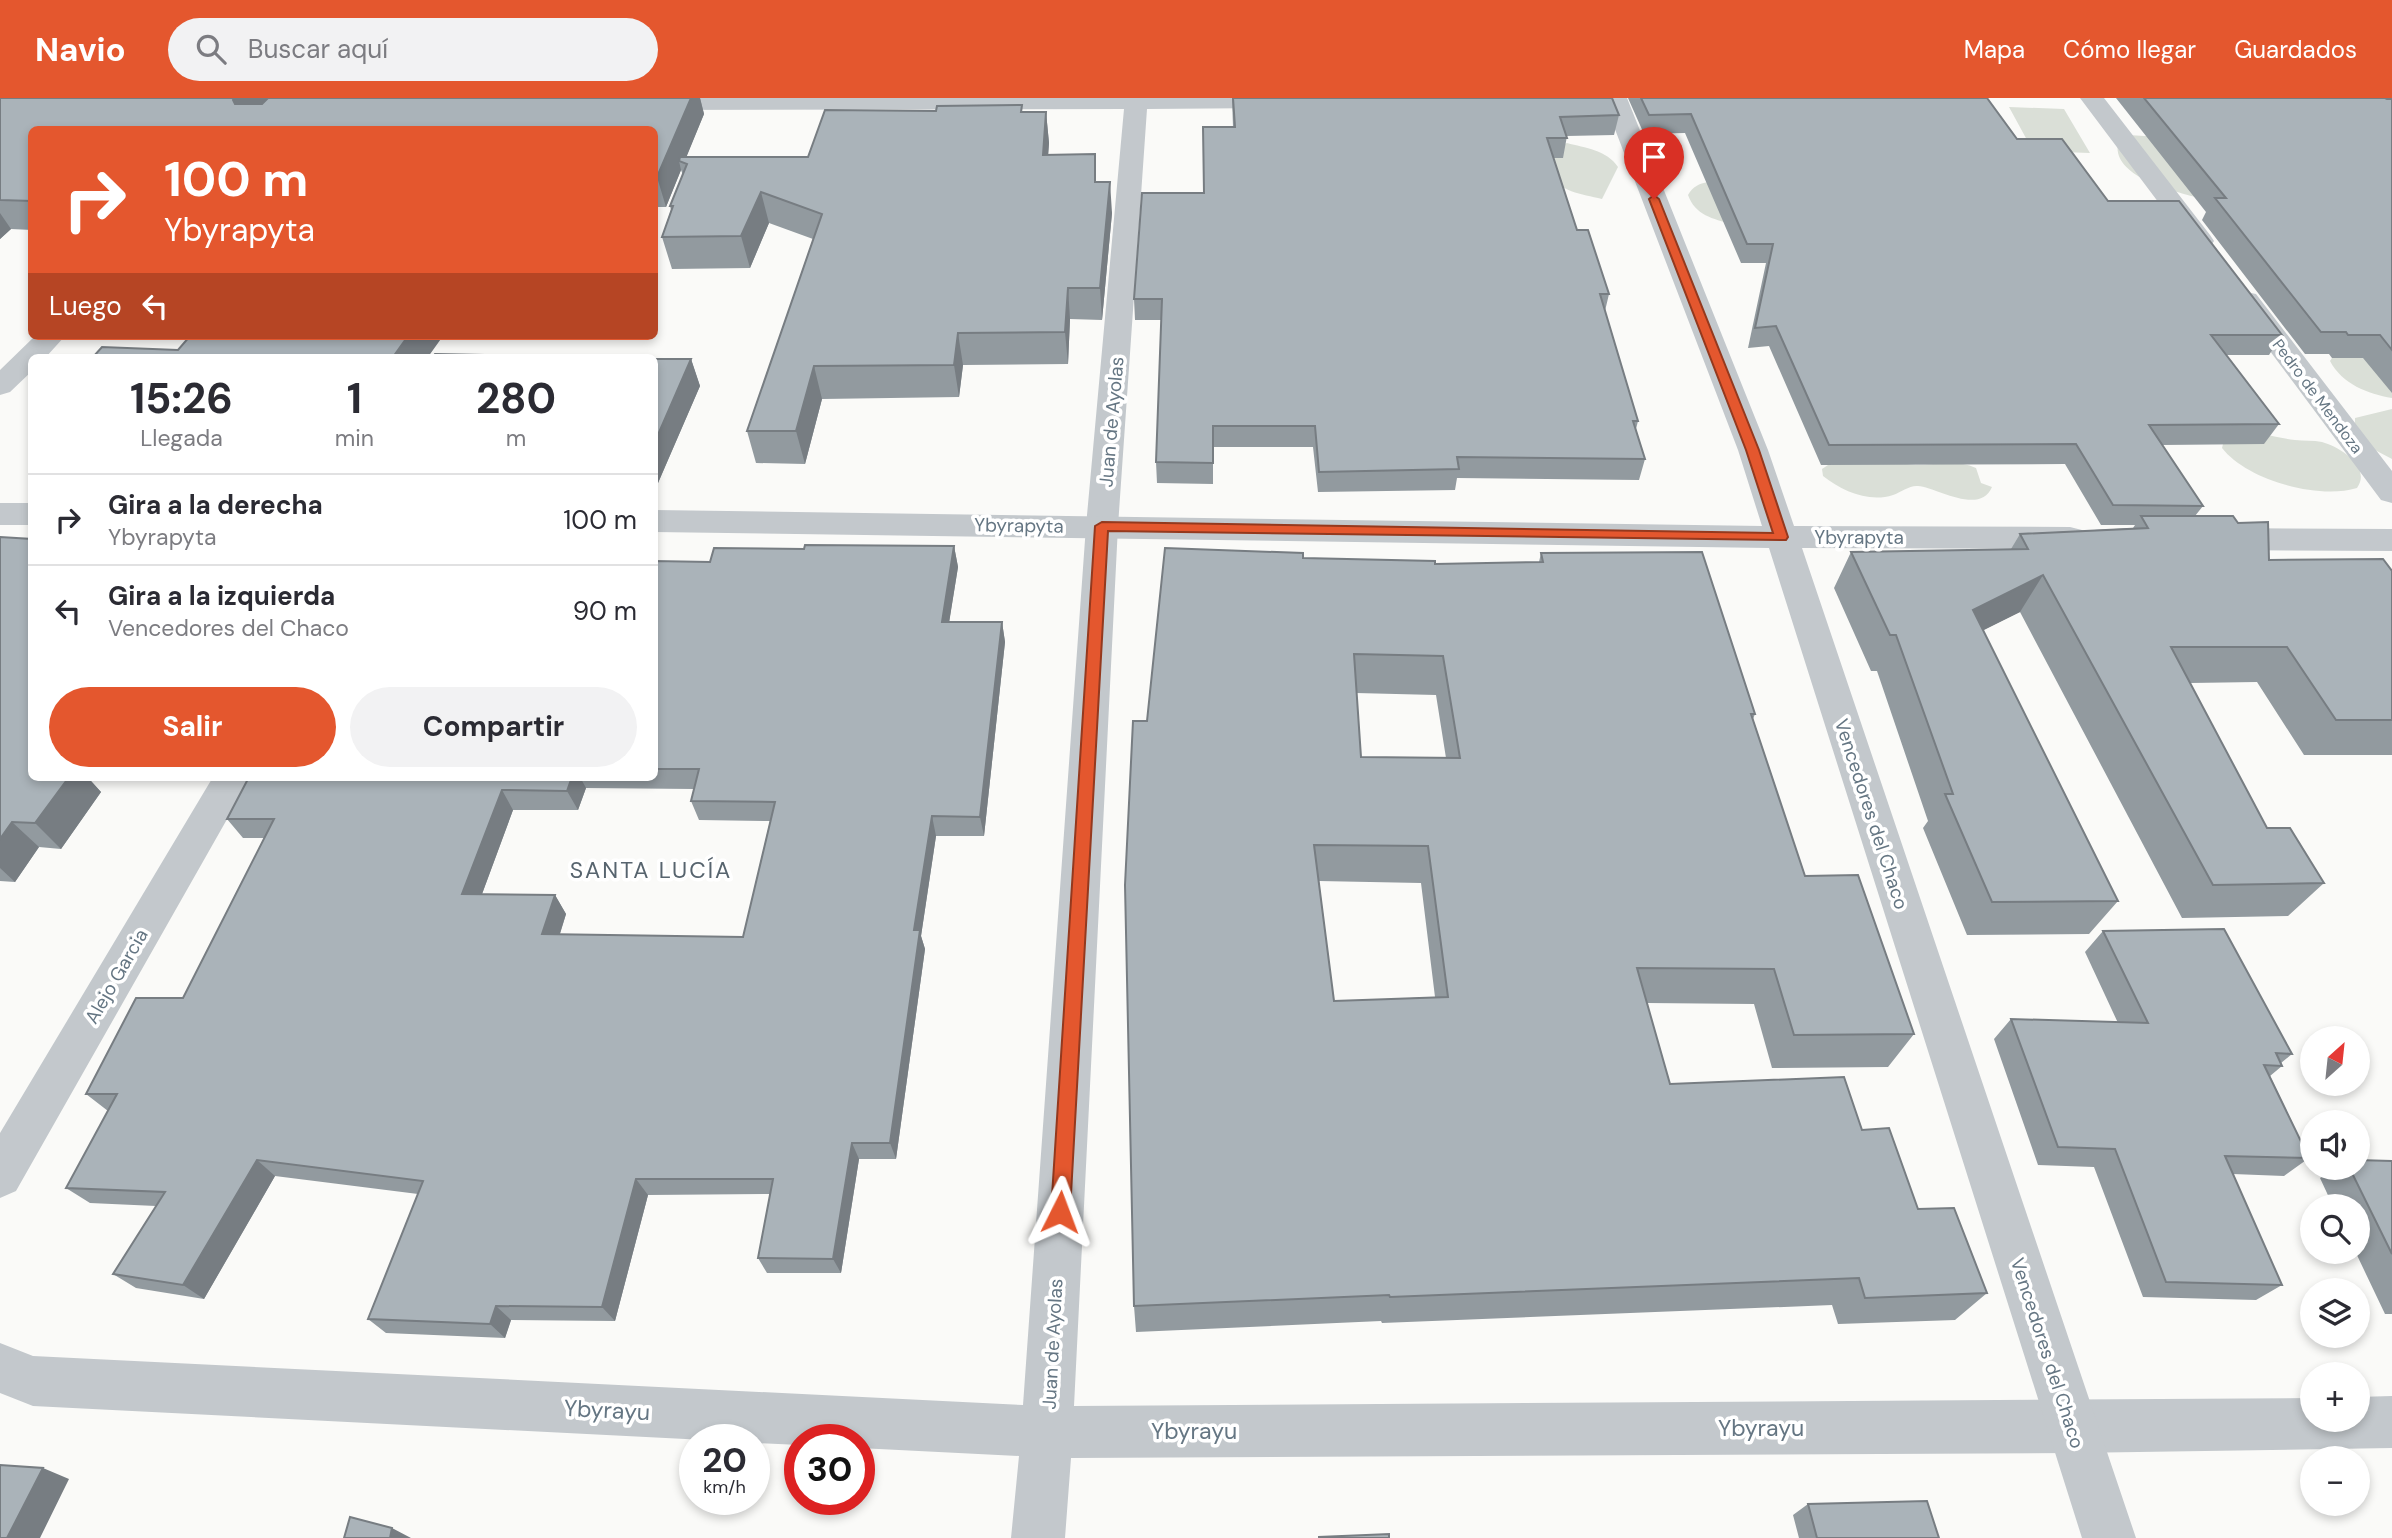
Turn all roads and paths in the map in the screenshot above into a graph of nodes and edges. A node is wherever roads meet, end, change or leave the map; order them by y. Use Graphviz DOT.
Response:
graph roads {
  1 [pos="1615,98"];
  2 [pos="2092,98"];
  3 [pos="838,101"];
  4 [pos="1303,101"];
  5 [pos="1136,102"];
  6 [pos="630,106"];
  7 [pos="2217,262"];
  8 [pos="2234,284"];
  9 [pos="47,340"];
  10 [pos="33,354"];
  11 [pos="28,359"];
  12 [pos="0,386"];
  13 [pos="2392,492"];
  14 [pos="0,514"];
  15 [pos="28,514"];
  16 [pos="658,521"];
  17 [pos="1102,526"];
  18 [pos="1781,537"];
  19 [pos="2101,538"];
  20 [pos="2184,539"];
  21 [pos="2392,540"];
  22 [pos="230,781"];
  23 [pos="0,1176"];
  24 [pos="0,1368"];
  25 [pos="2392,1422"];
  26 [pos="2072,1427"];
  27 [pos="1047,1432"];
  28 [pos="1038,1538"];
  29 [pos="2109,1538"];
  1 -- 18 [label="street, Vencedores del Chaco"];
  2 -- 7 [label="street"];
  3 -- 5 [label="street"];
  3 -- 6 [label="street"];
  4 -- 5 [label="street"];
  5 -- 17 [label="street, Juan de Ayolas"];
  8 -- 13 [label="street, Pedro de Mendoza"];
  9 -- 10 [label="street"];
  11 -- 12 [label="street"];
  14 -- 15 [label="street"];
  16 -- 17 [label="street, Ybyrapyta"];
  17 -- 18 [label="street, Ybyrapyta"];
  17 -- 27 [label="street, Juan de Ayolas"];
  18 -- 19 [label="street, Ybyrapyta"];
  18 -- 26 [label="street, Vencedores del Chaco"];
  20 -- 21 [label="street"];
  22 -- 23 [label="street, Alejo Garcia"];
  24 -- 27 [label="street, Ybyrayu"];
  25 -- 26 [label="street, Ybyrayu"];
  26 -- 27 [label="street, Ybyrayu"];
  26 -- 29 [label="street, Vencedores del Chaco"];
  27 -- 28 [label="street, Juan de Ayolas"];
}
